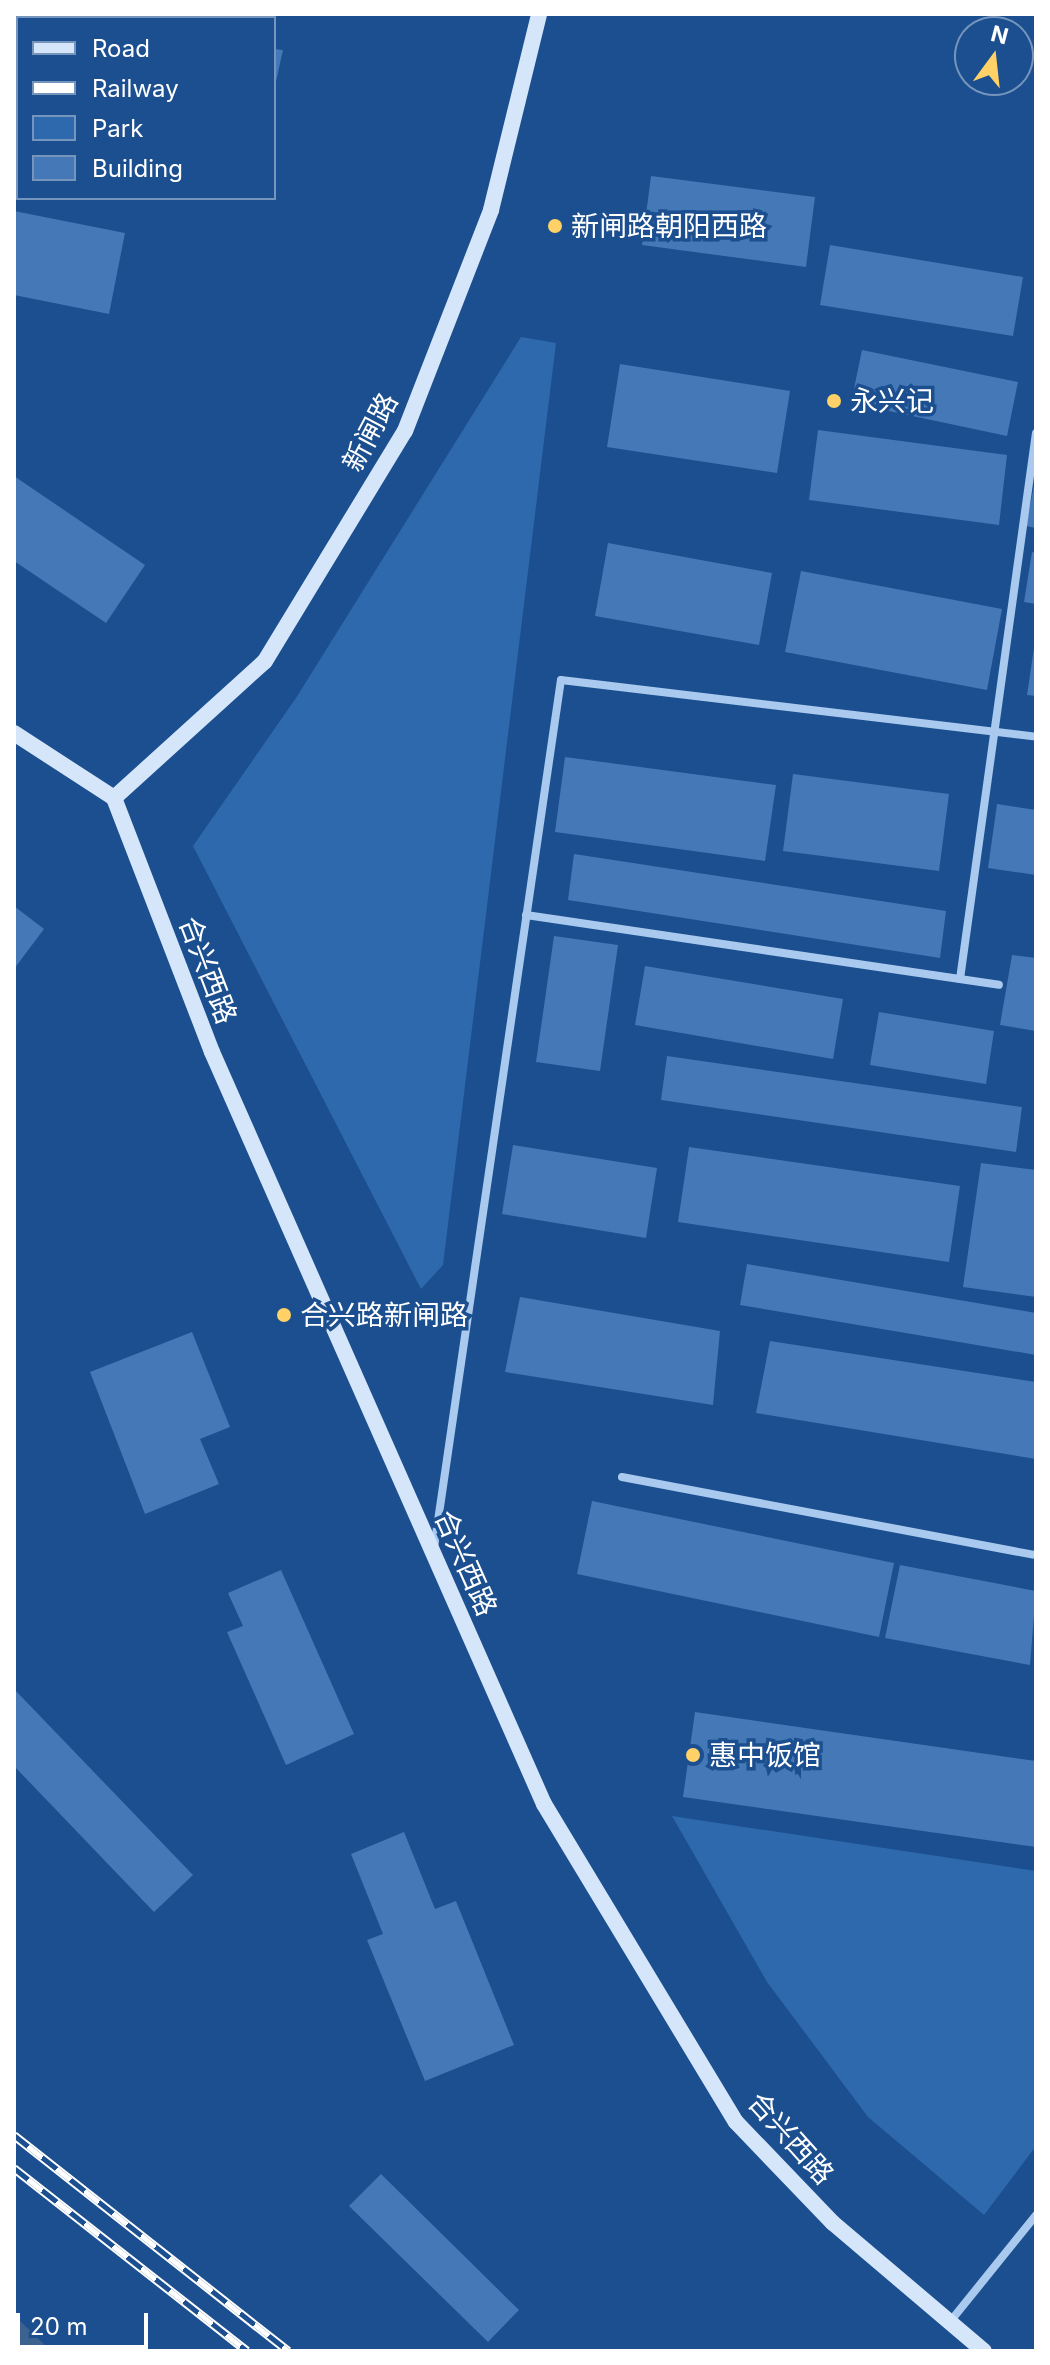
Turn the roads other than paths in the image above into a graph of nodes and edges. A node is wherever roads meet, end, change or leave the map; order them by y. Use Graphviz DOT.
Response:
graph roads {
  1 [pos="539,14"];
  2 [pos="1036,433"];
  3 [pos="998,732"];
  4 [pos="14,733"];
  5 [pos="1036,737"];
  6 [pos="114,798"];
  7 [pos="526,915"];
  8 [pos="960,979"];
  9 [pos="999,985"];
  10 [pos="622,1477"];
  11 [pos="433,1552"];
  12 [pos="1036,1555"];
  13 [pos="1036,2215"];
  14 [pos="948,2325"];
  15 [pos="984,2351"];
  1 -- 6 [label="street, 新闸路"];
  2 -- 3 [label="street"];
  3 -- 5 [label="street"];
  3 -- 7 [label="street"];
  3 -- 8 [label="street"];
  4 -- 6 [label="street"];
  6 -- 11 [label="street, 合兴西路"];
  7 -- 8 [label="street"];
  7 -- 11 [label="street"];
  8 -- 9 [label="street"];
  10 -- 12 [label="street"];
  11 -- 14 [label="street, 合兴西路"];
  13 -- 14 [label="street"];
  14 -- 15 [label="street, 合兴西路"];
}
